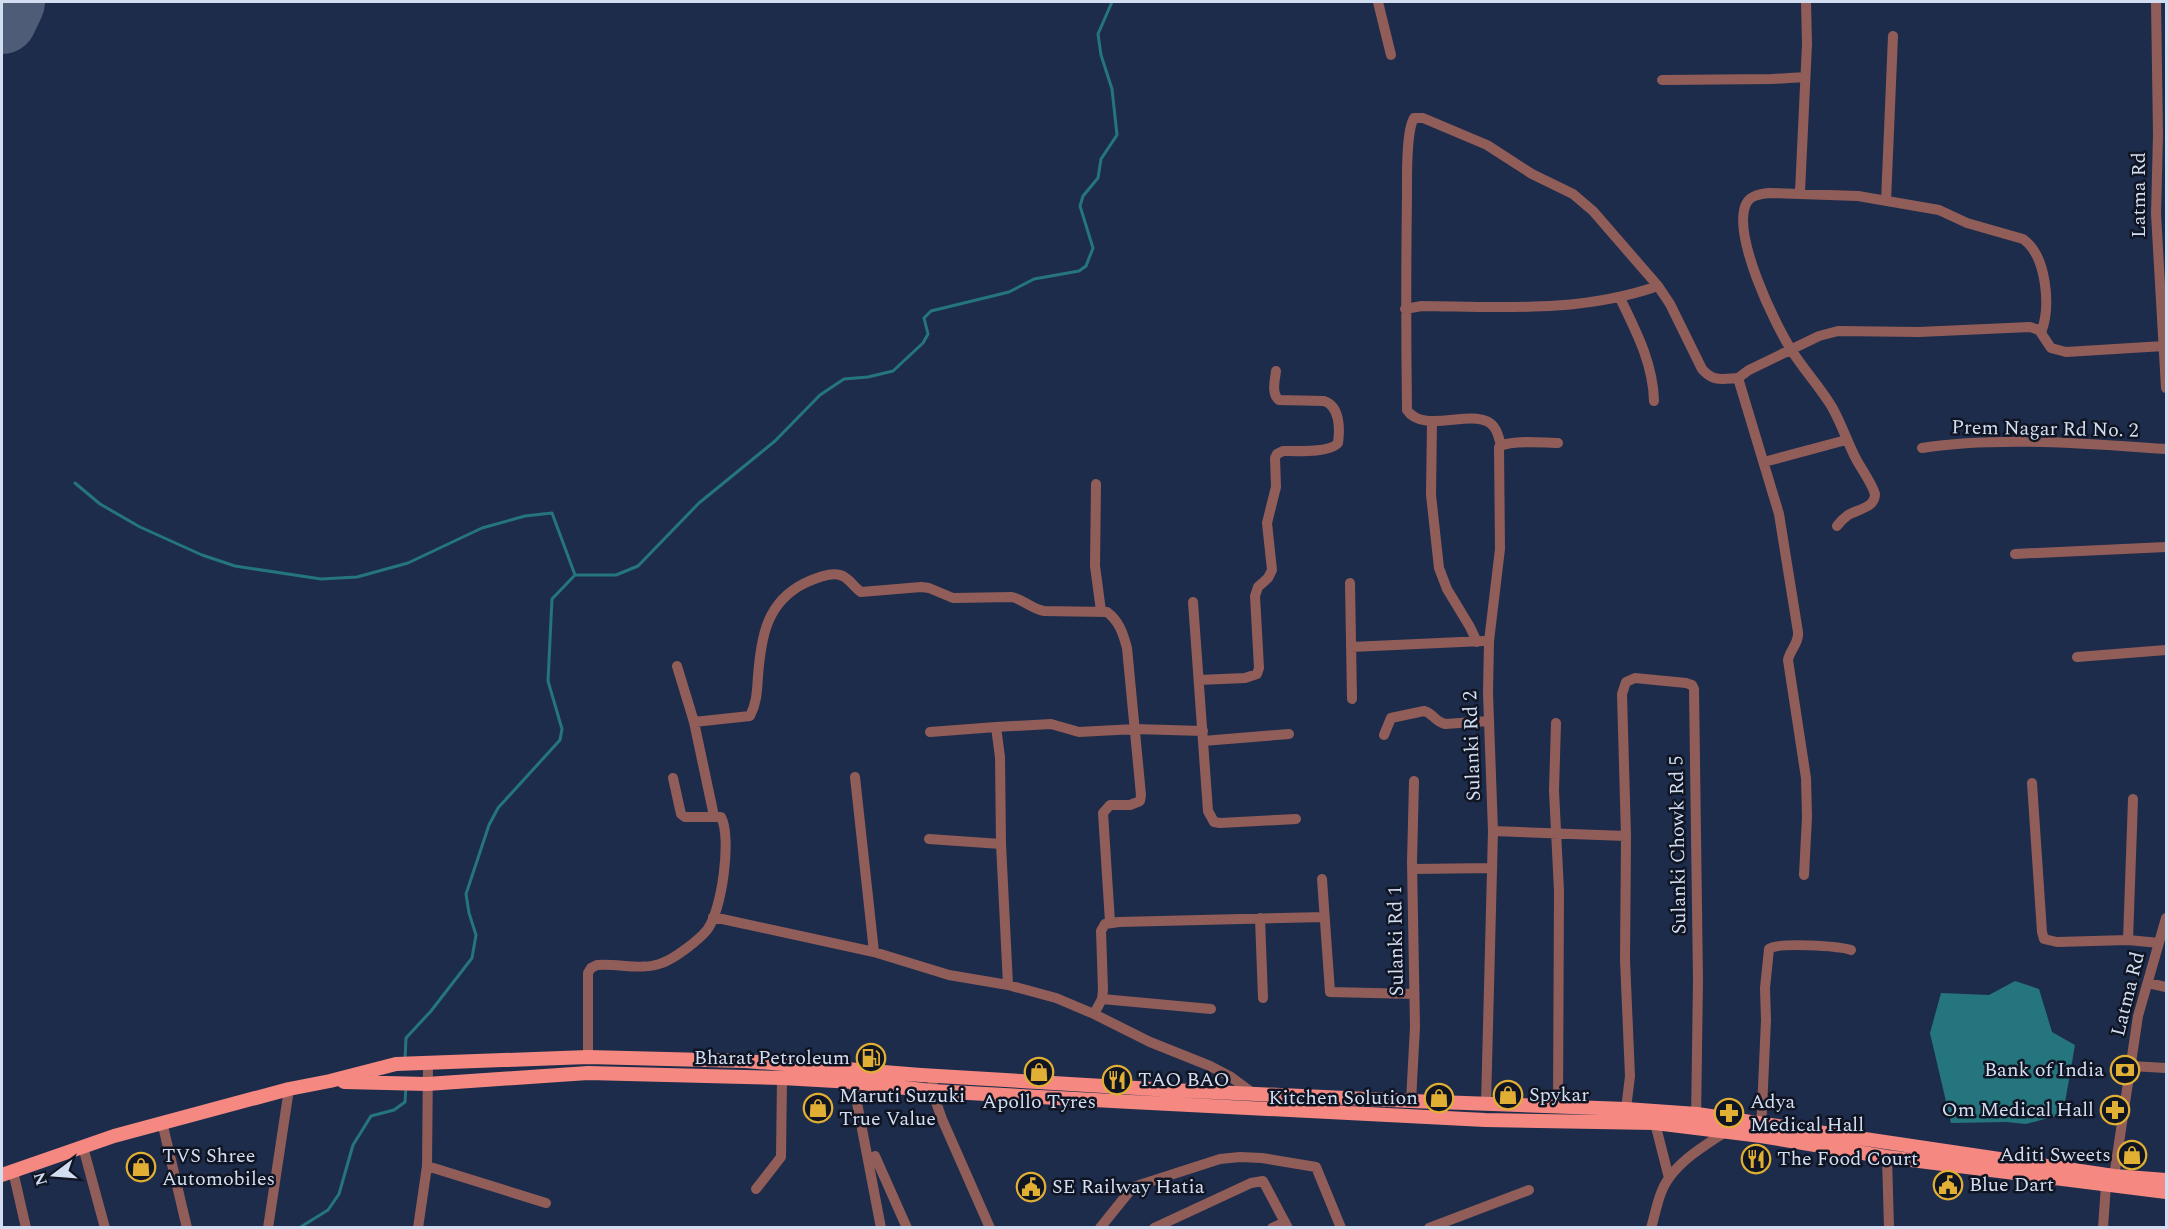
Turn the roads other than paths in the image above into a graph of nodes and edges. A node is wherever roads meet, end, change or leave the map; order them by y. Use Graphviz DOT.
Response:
graph roads {
  1 [pos="1378,2"];
  2 [pos="1806,2"];
  3 [pos="2156,2"];
  4 [pos="1893,36"];
  5 [pos="1391,56"];
  6 [pos="1805,77"];
  7 [pos="1662,80"];
  8 [pos="2162,135"];
  9 [pos="1800,192"];
  10 [pos="1886,201"];
  11 [pos="2162,261"];
  12 [pos="1658,286"];
  13 [pos="1620,298"];
  14 [pos="1405,309"];
  15 [pos="2041,333"];
  16 [pos="2164,346"];
  17 [pos="1791,350"];
  18 [pos="1276,372"];
  19 [pos="1738,378"];
  20 [pos="2166,388"];
  21 [pos="1654,400"];
  22 [pos="1432,421"];
  23 [pos="1846,440"];
  24 [pos="1558,443"];
  25 [pos="1501,445"];
  26 [pos="1922,448"];
  27 [pos="2166,449"];
  28 [pos="1764,462"];
  29 [pos="1096,484"];
  30 [pos="1837,526"];
  31 [pos="2166,547"];
  32 [pos="2015,554"];
  33 [pos="1350,583"];
  34 [pos="1193,602"];
  35 [pos="1101,610"];
  36 [pos="1489,641"];
  37 [pos="1477,642"];
  38 [pos="1351,647"];
  39 [pos="2166,650"];
  40 [pos="2077,657"];
  41 [pos="677,666"];
  42 [pos="1199,680"];
  43 [pos="1352,699"];
  44 [pos="1489,721"];
  45 [pos="694,722"];
  46 [pos="1556,723"];
  47 [pos="996,727"];
  48 [pos="1135,729"];
  49 [pos="930,732"];
  50 [pos="1289,734"];
  51 [pos="1384,735"];
  52 [pos="1203,736"];
  53 [pos="855,777"];
  54 [pos="674,778"];
  55 [pos="1414,781"];
  56 [pos="2032,783"];
  57 [pos="2133,799"];
  58 [pos="714,816"];
  59 [pos="1296,819"];
  60 [pos="1493,831"];
  61 [pos="1556,833"];
  62 [pos="1626,836"];
  63 [pos="929,839"];
  64 [pos="1001,844"];
  65 [pos="1492,868"];
  66 [pos="1413,869"];
  67 [pos="1804,875"];
  68 [pos="1322,879"];
  69 [pos="713,917"];
  70 [pos="1324,917"];
  71 [pos="1260,918"];
  72 [pos="2166,918"];
  73 [pos="1110,922"];
  74 [pos="2128,940"];
  75 [pos="2159,943"];
  76 [pos="1851,950"];
  77 [pos="874,952"];
  78 [pos="2148,983"];
  79 [pos="1008,986"];
  80 [pos="2166,987"];
  81 [pos="1414,994"];
  82 [pos="1263,998"];
  83 [pos="1102,999"];
  84 [pos="1211,1009"];
  85 [pos="1094,1014"];
  86 [pos="588,1057"];
  87 [pos="427,1062"];
  88 [pos="2131,1066"];
  89 [pos="2166,1068"];
  90 [pos="933,1075"];
  91 [pos="782,1078"];
  92 [pos="330,1081"];
  93 [pos="853,1082"];
  94 [pos="423,1084"];
  95 [pos="289,1089"];
  96 [pos="932,1091"];
  97 [pos="1255,1094"];
  98 [pos="1411,1101"];
  99 [pos="1486,1104"];
  100 [pos="1558,1106"];
  101 [pos="1626,1109"];
  102 [pos="1655,1117"];
  103 [pos="1696,1121"];
  104 [pos="162,1122"];
  105 [pos="1727,1125"];
  106 [pos="1761,1130"];
  107 [pos="83,1147"];
  108 [pos="875,1156"];
  109 [pos="1887,1157"];
  110 [pos="427,1166"];
  111 [pos="7,1173"];
  112 [pos="1669,1178"];
  113 [pos="2166,1180"];
  114 [pos="2111,1182"];
  115 [pos="756,1189"];
  116 [pos="1529,1190"];
  117 [pos="2166,1192"];
  118 [pos="546,1203"];
  119 [pos="1286,1225"];
  120 [pos="27,1227"];
  121 [pos="105,1227"];
  122 [pos="187,1227"];
  123 [pos="268,1227"];
  124 [pos="418,1227"];
  125 [pos="881,1227"];
  126 [pos="907,1227"];
  127 [pos="990,1227"];
  128 [pos="1100,1227"];
  129 [pos="1154,1227"];
  130 [pos="1272,1227"];
  131 [pos="1341,1227"];
  132 [pos="1429,1227"];
  133 [pos="1651,1227"];
  134 [pos="1889,1227"];
  135 [pos="2103,1227"];
  1 -- 5 [label="street"];
  2 -- 6 [label="street"];
  3 -- 8 [label="street, Latma Rd"];
  4 -- 10 [label="street"];
  6 -- 7 [label="street"];
  6 -- 9 [label="street"];
  8 -- 11 [label="street, Latma Rd"];
  9 -- 10 [label="street"];
  9 -- 17 [label="street"];
  10 -- 15 [label="street"];
  11 -- 16 [label="street, Latma Rd"];
  12 -- 13 [label="street"];
  12 -- 14 [label="street"];
  12 -- 19 [label="street"];
  13 -- 14 [label="street"];
  13 -- 21 [label="street"];
  14 -- 22 [label="street"];
  15 -- 16 [label="street"];
  15 -- 17 [label="street"];
  16 -- 20 [label="street, Latma Rd"];
  17 -- 19 [label="street"];
  17 -- 23 [label="street"];
  18 -- 42 [label="street"];
  19 -- 28 [label="street"];
  22 -- 25 [label="street"];
  22 -- 37 [label="street"];
  23 -- 28 [label="street"];
  23 -- 30 [label="street"];
  24 -- 25 [label="street"];
  25 -- 36 [label="street, Sulanki Rd 2"];
  26 -- 27 [label="street, Prem Nagar Rd No. 2"];
  28 -- 67 [label="street"];
  29 -- 35 [label="street"];
  31 -- 32 [label="street"];
  33 -- 38 [label="street"];
  34 -- 42 [label="street"];
  35 -- 45 [label="street"];
  35 -- 48 [label="street"];
  36 -- 37 [label="street"];
  36 -- 44 [label="street, Sulanki Rd 2"];
  37 -- 38 [label="street"];
  38 -- 43 [label="street"];
  39 -- 40 [label="street"];
  41 -- 45 [label="street"];
  42 -- 52 [label="street"];
  44 -- 51 [label="street"];
  44 -- 60 [label="street, Sulanki Rd 2"];
  45 -- 58 [label="street"];
  46 -- 61 [label="street"];
  47 -- 48 [label="street"];
  47 -- 49 [label="street"];
  47 -- 64 [label="street"];
  48 -- 52 [label="street"];
  48 -- 73 [label="street"];
  50 -- 52 [label="street"];
  52 -- 59 [label="street"];
  53 -- 77 [label="street"];
  54 -- 58 [label="street"];
  55 -- 66 [label="street, Sulanki Rd 1"];
  56 -- 74 [label="street"];
  57 -- 74 [label="street"];
  58 -- 69 [label="street"];
  60 -- 61 [label="street"];
  60 -- 65 [label="street, Sulanki Rd 2"];
  61 -- 62 [label="street"];
  61 -- 100 [label="street"];
  62 -- 101 [label="street"];
  62 -- 103 [label="street, Sulanki Chowk Rd 5"];
  63 -- 64 [label="street"];
  64 -- 79 [label="street"];
  65 -- 66 [label="street"];
  65 -- 99 [label="street, Sulanki Rd 2"];
  66 -- 81 [label="street, Sulanki Rd 1"];
  68 -- 70 [label="street"];
  69 -- 77 [label="street"];
  69 -- 86 [label="street"];
  70 -- 71 [label="street"];
  70 -- 81 [label="street"];
  71 -- 73 [label="street"];
  71 -- 82 [label="street"];
  72 -- 75 [label="street, Latma Rd"];
  73 -- 83 [label="street"];
  74 -- 75 [label="street"];
  75 -- 78 [label="street, Latma Rd"];
  76 -- 106 [label="street"];
  77 -- 79 [label="street"];
  78 -- 80 [label="street"];
  78 -- 88 [label="street, Latma Rd"];
  79 -- 85 [label="street"];
  81 -- 98 [label="street, Sulanki Rd 1"];
  83 -- 84 [label="street"];
  83 -- 85 [label="street"];
  85 -- 97 [label="street"];
  86 -- 87 [label="main road"];
  86 -- 90 [label="main road"];
  87 -- 92 [label="main road"];
  87 -- 94 [label="street"];
  88 -- 89 [label="street"];
  88 -- 114 [label="street, Latma Rd"];
  90 -- 96 [label="street"];
  90 -- 97 [label="main road"];
  91 -- 93 [label="main road"];
  91 -- 94 [label="main road"];
  91 -- 115 [label="street"];
  92 -- 94 [label="main road"];
  92 -- 95 [label="main road"];
  93 -- 96 [label="main road"];
  93 -- 125 [label="street"];
  94 -- 110 [label="street"];
  95 -- 104 [label="main road"];
  95 -- 123 [label="street"];
  96 -- 102 [label="main road"];
  96 -- 127 [label="street"];
  97 -- 98 [label="main road"];
  98 -- 99 [label="main road"];
  99 -- 100 [label="main road"];
  100 -- 101 [label="main road"];
  101 -- 102 [label="main road"];
  102 -- 103 [label="main road"];
  102 -- 112 [label="street"];
  103 -- 105 [label="main road"];
  104 -- 107 [label="main road"];
  104 -- 122 [label="street"];
  105 -- 106 [label="main road"];
  105 -- 112 [label="street"];
  106 -- 109 [label="main road"];
  106 -- 114 [label="main road"];
  107 -- 111 [label="main road"];
  107 -- 121 [label="street"];
  108 -- 126 [label="street"];
  109 -- 114 [label="main road"];
  109 -- 134 [label="street"];
  110 -- 118 [label="street"];
  110 -- 124 [label="street"];
  111 -- 120 [label="street"];
  112 -- 133 [label="street"];
  113 -- 114 [label="main road"];
  114 -- 117 [label="main road"];
  114 -- 135 [label="street, Latma Rd"];
  116 -- 132 [label="street"];
  119 -- 129 [label="street"];
  119 -- 130 [label="street"];
  128 -- 131 [label="street"];
}
